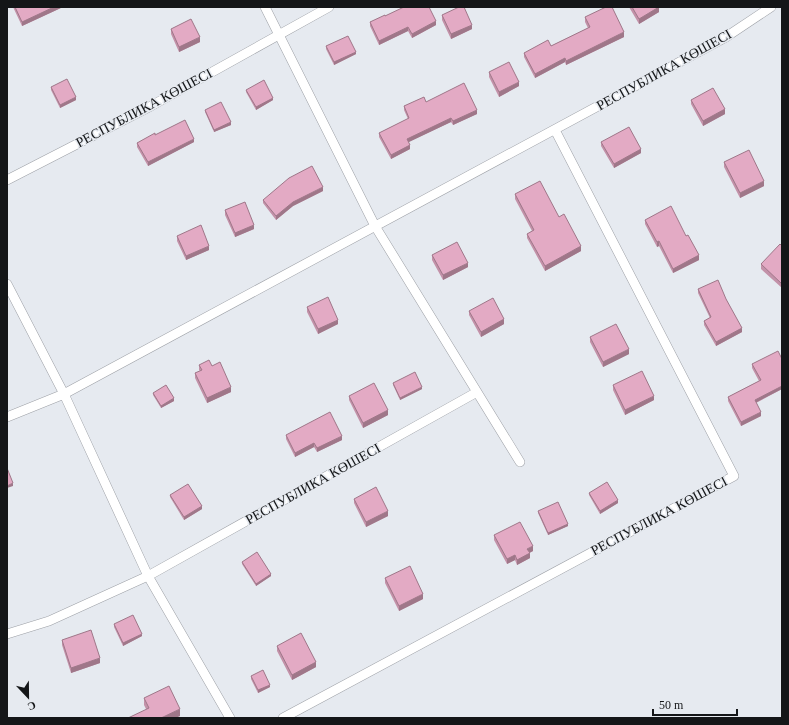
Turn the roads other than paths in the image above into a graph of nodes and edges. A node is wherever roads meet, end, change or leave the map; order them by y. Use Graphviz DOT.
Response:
graph roads {
  1 [pos="266,7"];
  2 [pos="328,7"];
  3 [pos="771,7"];
  4 [pos="280,34"];
  5 [pos="555,130"];
  6 [pos="7,180"];
  7 [pos="376,226"];
  8 [pos="7,284"];
  9 [pos="477,392"];
  10 [pos="64,394"];
  11 [pos="7,418"];
  12 [pos="520,462"];
  13 [pos="148,576"];
  14 [pos="7,634"];
  15 [pos="230,718"];
  16 [pos="283,718"];
  1 -- 4 [label="street"];
  2 -- 4 [label="street, РЕСПУБЛИКА КӨШЕСІ"];
  3 -- 5 [label="street, РЕСПУБЛИКА КӨШЕСІ"];
  4 -- 6 [label="street, РЕСПУБЛИКА КӨШЕСІ"];
  4 -- 7 [label="street"];
  5 -- 7 [label="street, РЕСПУБЛИКА КӨШЕСІ"];
  5 -- 16 [label="street, РЕСПУБЛИКА КӨШЕСІ"];
  7 -- 9 [label="street"];
  7 -- 10 [label="street, РЕСПУБЛИКА КӨШЕСІ"];
  8 -- 10 [label="street"];
  9 -- 12 [label="street"];
  9 -- 13 [label="street, РЕСПУБЛИКА КӨШЕСІ"];
  10 -- 11 [label="street, РЕСПУБЛИКА КӨШЕСІ"];
  10 -- 13 [label="street"];
  13 -- 14 [label="street, РЕСПУБЛИКА КӨШЕСІ"];
  13 -- 15 [label="street"];
}
